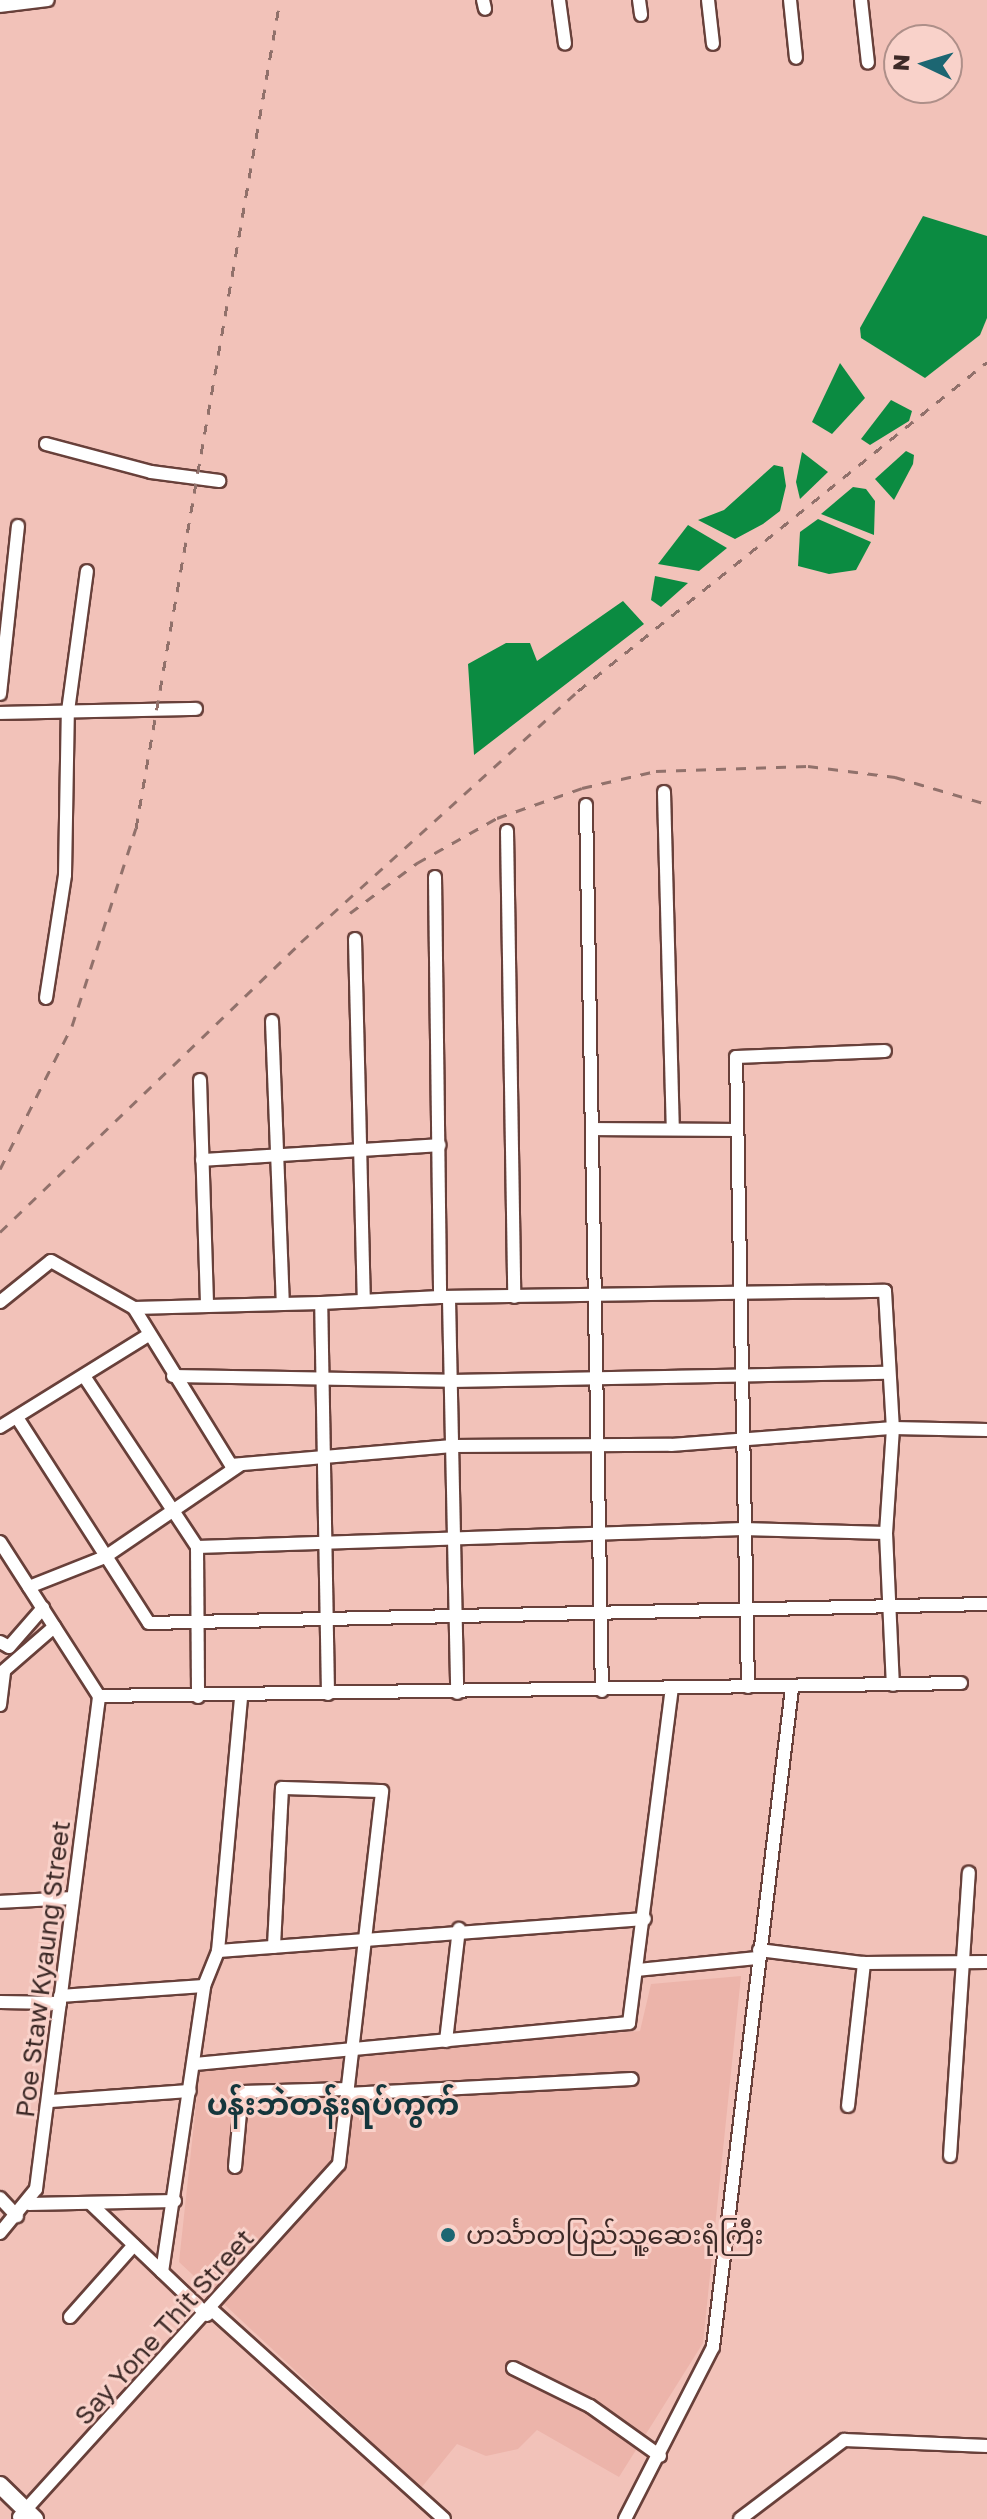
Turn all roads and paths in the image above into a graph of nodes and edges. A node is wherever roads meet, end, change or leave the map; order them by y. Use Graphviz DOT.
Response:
graph roads {
  1 [pos="48,0"];
  2 [pos="559,0"];
  3 [pos="639,0"];
  4 [pos="708,0"];
  5 [pos="790,0"];
  6 [pos="861,0"];
  7 [pos="21,2"];
  8 [pos="0,6"];
  9 [pos="641,15"];
  10 [pos="565,44"];
  11 [pos="713,44"];
  12 [pos="796,58"];
  13 [pos="868,63"];
  14 [pos="46,444"];
  15 [pos="219,481"];
  16 [pos="18,526"];
  17 [pos="87,571"];
  18 [pos="0,694"];
  19 [pos="196,709"];
  20 [pos="68,711"];
  21 [pos="0,713"];
  22 [pos="664,792"];
  23 [pos="586,805"];
  24 [pos="507,831"];
  25 [pos="435,877"];
  26 [pos="355,939"];
  27 [pos="46,998"];
  28 [pos="272,1021"];
  29 [pos="885,1051"];
  30 [pos="200,1080"];
  31 [pos="673,1128"];
  32 [pos="592,1129"];
  33 [pos="735,1130"];
  34 [pos="440,1145"];
  35 [pos="360,1148"];
  36 [pos="277,1155"];
  37 [pos="202,1160"];
  38 [pos="742,1295"];
  39 [pos="595,1296"];
  40 [pos="514,1297"];
  41 [pos="445,1298"];
  42 [pos="364,1299"];
  43 [pos="0,1302"];
  44 [pos="321,1303"];
  45 [pos="283,1304"];
  46 [pos="207,1306"];
  47 [pos="134,1308"];
  48 [pos="147,1336"];
  49 [pos="887,1373"];
  50 [pos="743,1375"];
  51 [pos="84,1376"];
  52 [pos="173,1376"];
  53 [pos="595,1379"];
  54 [pos="322,1380"];
  55 [pos="451,1381"];
  56 [pos="18,1419"];
  57 [pos="0,1427"];
  58 [pos="893,1428"];
  59 [pos="987,1430"];
  60 [pos="746,1441"];
  61 [pos="597,1445"];
  62 [pos="452,1446"];
  63 [pos="324,1461"];
  64 [pos="240,1465"];
  65 [pos="173,1515"];
  66 [pos="743,1529"];
  67 [pos="886,1533"];
  68 [pos="599,1536"];
  69 [pos="453,1541"];
  70 [pos="0,1542"];
  71 [pos="325,1542"];
  72 [pos="197,1547"];
  73 [pos="105,1557"];
  74 [pos="29,1587"];
  75 [pos="987,1604"];
  76 [pos="43,1608"];
  77 [pos="889,1608"];
  78 [pos="744,1613"];
  79 [pos="600,1615"];
  80 [pos="454,1616"];
  81 [pos="327,1618"];
  82 [pos="199,1624"];
  83 [pos="54,1627"];
  84 [pos="0,1642"];
  85 [pos="2,1673"];
  86 [pos="961,1683"];
  87 [pos="893,1685"];
  88 [pos="748,1687"];
  89 [pos="792,1688"];
  90 [pos="672,1689"];
  91 [pos="602,1691"];
  92 [pos="457,1693"];
  93 [pos="328,1694"];
  94 [pos="99,1696"];
  95 [pos="241,1696"];
  96 [pos="198,1697"];
  97 [pos="0,1705"];
  98 [pos="969,1873"];
  99 [pos="72,1898"];
  100 [pos="0,1902"];
  101 [pos="645,1919"];
  102 [pos="459,1929"];
  103 [pos="365,1939"];
  104 [pos="274,1947"];
  105 [pos="218,1951"];
  106 [pos="758,1954"];
  107 [pos="963,1959"];
  108 [pos="987,1962"];
  109 [pos="864,1963"];
  110 [pos="637,1970"];
  111 [pos="204,1986"];
  112 [pos="60,1999"];
  113 [pos="0,2002"];
  114 [pos="446,2041"];
  115 [pos="352,2048"];
  116 [pos="195,2064"];
  117 [pos="632,2079"];
  118 [pos="190,2091"];
  119 [pos="347,2092"];
  120 [pos="50,2101"];
  121 [pos="848,2106"];
  122 [pos="950,2156"];
  123 [pos="235,2167"];
  124 [pos="0,2198"];
  125 [pos="175,2201"];
  126 [pos="90,2203"];
  127 [pos="29,2204"];
  128 [pos="17,2216"];
  129 [pos="0,2233"];
  130 [pos="134,2245"];
  131 [pos="162,2272"];
  132 [pos="209,2313"];
  133 [pos="70,2317"];
  134 [pos="513,2368"];
  135 [pos="987,2446"];
  136 [pos="660,2456"];
  137 [pos="0,2485"];
  138 [pos="0,2499"];
  139 [pos="25,2516"];
  140 [pos="444,2519"];
  141 [pos="625,2519"];
  142 [pos="740,2519"];
  1 -- 7 [label="street"];
  2 -- 10 [label="street"];
  3 -- 9 [label="street"];
  4 -- 11 [label="street"];
  5 -- 12 [label="street"];
  6 -- 13 [label="street"];
  7 -- 8 [label="street"];
  14 -- 15 [label="street"];
  16 -- 18 [label="street"];
  17 -- 20 [label="street"];
  19 -- 20 [label="street"];
  20 -- 21 [label="street"];
  20 -- 27 [label="street"];
  22 -- 31 [label="street"];
  23 -- 32 [label="street"];
  24 -- 40 [label="street"];
  25 -- 34 [label="street"];
  26 -- 35 [label="street"];
  28 -- 36 [label="street"];
  29 -- 33 [label="street"];
  30 -- 37 [label="street"];
  31 -- 32 [label="street"];
  31 -- 33 [label="street"];
  32 -- 39 [label="street"];
  33 -- 38 [label="street"];
  34 -- 35 [label="street"];
  34 -- 41 [label="street"];
  35 -- 36 [label="street"];
  35 -- 42 [label="street"];
  36 -- 37 [label="street"];
  36 -- 45 [label="street"];
  37 -- 46 [label="street"];
  38 -- 39 [label="street"];
  38 -- 49 [label="street"];
  38 -- 50 [label="street"];
  39 -- 40 [label="street"];
  39 -- 53 [label="street"];
  40 -- 41 [label="street"];
  41 -- 42 [label="street"];
  41 -- 55 [label="street"];
  42 -- 44 [label="street"];
  43 -- 47 [label="street"];
  44 -- 45 [label="street"];
  44 -- 54 [label="street"];
  45 -- 46 [label="street"];
  46 -- 47 [label="street"];
  47 -- 48 [label="street"];
  48 -- 51 [label="street"];
  48 -- 52 [label="street"];
  49 -- 50 [label="street"];
  49 -- 58 [label="street"];
  50 -- 53 [label="street"];
  50 -- 60 [label="street"];
  51 -- 56 [label="street"];
  51 -- 65 [label="street"];
  52 -- 54 [label="street"];
  52 -- 64 [label="street"];
  53 -- 55 [label="street"];
  53 -- 61 [label="street"];
  54 -- 55 [label="street"];
  54 -- 63 [label="street"];
  55 -- 62 [label="street"];
  56 -- 57 [label="street"];
  56 -- 73 [label="street"];
  58 -- 59 [label="street"];
  58 -- 60 [label="street"];
  58 -- 67 [label="street"];
  60 -- 61 [label="street"];
  60 -- 66 [label="street"];
  61 -- 62 [label="street"];
  61 -- 68 [label="street"];
  62 -- 63 [label="street"];
  62 -- 69 [label="street"];
  63 -- 64 [label="street"];
  63 -- 71 [label="street"];
  64 -- 65 [label="street"];
  65 -- 72 [label="street"];
  65 -- 73 [label="street"];
  66 -- 67 [label="street"];
  66 -- 68 [label="street"];
  66 -- 78 [label="street"];
  67 -- 77 [label="street"];
  68 -- 69 [label="street"];
  68 -- 79 [label="street"];
  69 -- 71 [label="street"];
  69 -- 80 [label="street"];
  70 -- 74 [label="street"];
  71 -- 72 [label="street"];
  71 -- 81 [label="street"];
  72 -- 82 [label="street"];
  73 -- 74 [label="street"];
  73 -- 82 [label="street"];
  74 -- 76 [label="street"];
  75 -- 77 [label="street"];
  76 -- 83 [label="street"];
  76 -- 84 [label="street"];
  77 -- 78 [label="street"];
  77 -- 87 [label="street"];
  78 -- 79 [label="street"];
  78 -- 88 [label="street"];
  79 -- 80 [label="street"];
  79 -- 91 [label="street"];
  80 -- 81 [label="street"];
  80 -- 92 [label="street"];
  81 -- 82 [label="street"];
  81 -- 93 [label="street"];
  82 -- 96 [label="street"];
  83 -- 85 [label="street"];
  83 -- 94 [label="street"];
  85 -- 97 [label="street"];
  86 -- 87 [label="street"];
  87 -- 89 [label="street"];
  88 -- 89 [label="street"];
  88 -- 90 [label="street"];
  89 -- 106 [label="street"];
  90 -- 91 [label="street"];
  90 -- 101 [label="street"];
  91 -- 92 [label="street"];
  92 -- 93 [label="street"];
  93 -- 95 [label="street"];
  94 -- 96 [label="street"];
  94 -- 99 [label="street, Poe Staw Kyaung Street"];
  95 -- 96 [label="street"];
  95 -- 105 [label="street"];
  98 -- 107 [label="street"];
  99 -- 100 [label="street"];
  99 -- 112 [label="street, Poe Staw Kyaung Street"];
  101 -- 102 [label="street"];
  101 -- 110 [label="street"];
  102 -- 103 [label="street"];
  102 -- 114 [label="street"];
  103 -- 104 [label="street"];
  103 -- 104 [label="street"];
  103 -- 115 [label="street"];
  104 -- 105 [label="street"];
  105 -- 111 [label="street"];
  106 -- 109 [label="street"];
  106 -- 110 [label="street"];
  106 -- 136 [label="street"];
  107 -- 108 [label="street"];
  107 -- 109 [label="street"];
  107 -- 122 [label="street"];
  109 -- 121 [label="street"];
  110 -- 114 [label="street"];
  111 -- 112 [label="street"];
  111 -- 116 [label="street"];
  112 -- 113 [label="street"];
  112 -- 120 [label="street, Poe Staw Kyaung Street"];
  114 -- 115 [label="street"];
  115 -- 116 [label="street"];
  115 -- 119 [label="street"];
  116 -- 118 [label="street"];
  117 -- 119 [label="street"];
  118 -- 120 [label="street"];
  118 -- 125 [label="street"];
  119 -- 123 [label="street"];
  119 -- 132 [label="street, Say Yone Thit Street"];
  120 -- 127 [label="street, Poe Staw Kyaung Street"];
  124 -- 128 [label="street"];
  125 -- 126 [label="street"];
  125 -- 131 [label="street"];
  126 -- 127 [label="street"];
  126 -- 130 [label="street"];
  127 -- 128 [label="street"];
  128 -- 129 [label="street"];
  130 -- 131 [label="street"];
  130 -- 133 [label="street"];
  131 -- 132 [label="street"];
  132 -- 139 [label="street, Say Yone Thit Street"];
  132 -- 140 [label="street"];
  134 -- 136 [label="street"];
  135 -- 142 [label="street"];
  136 -- 141 [label="street"];
  137 -- 139 [label="main road"];
  138 -- 139 [label="main road"];
}
